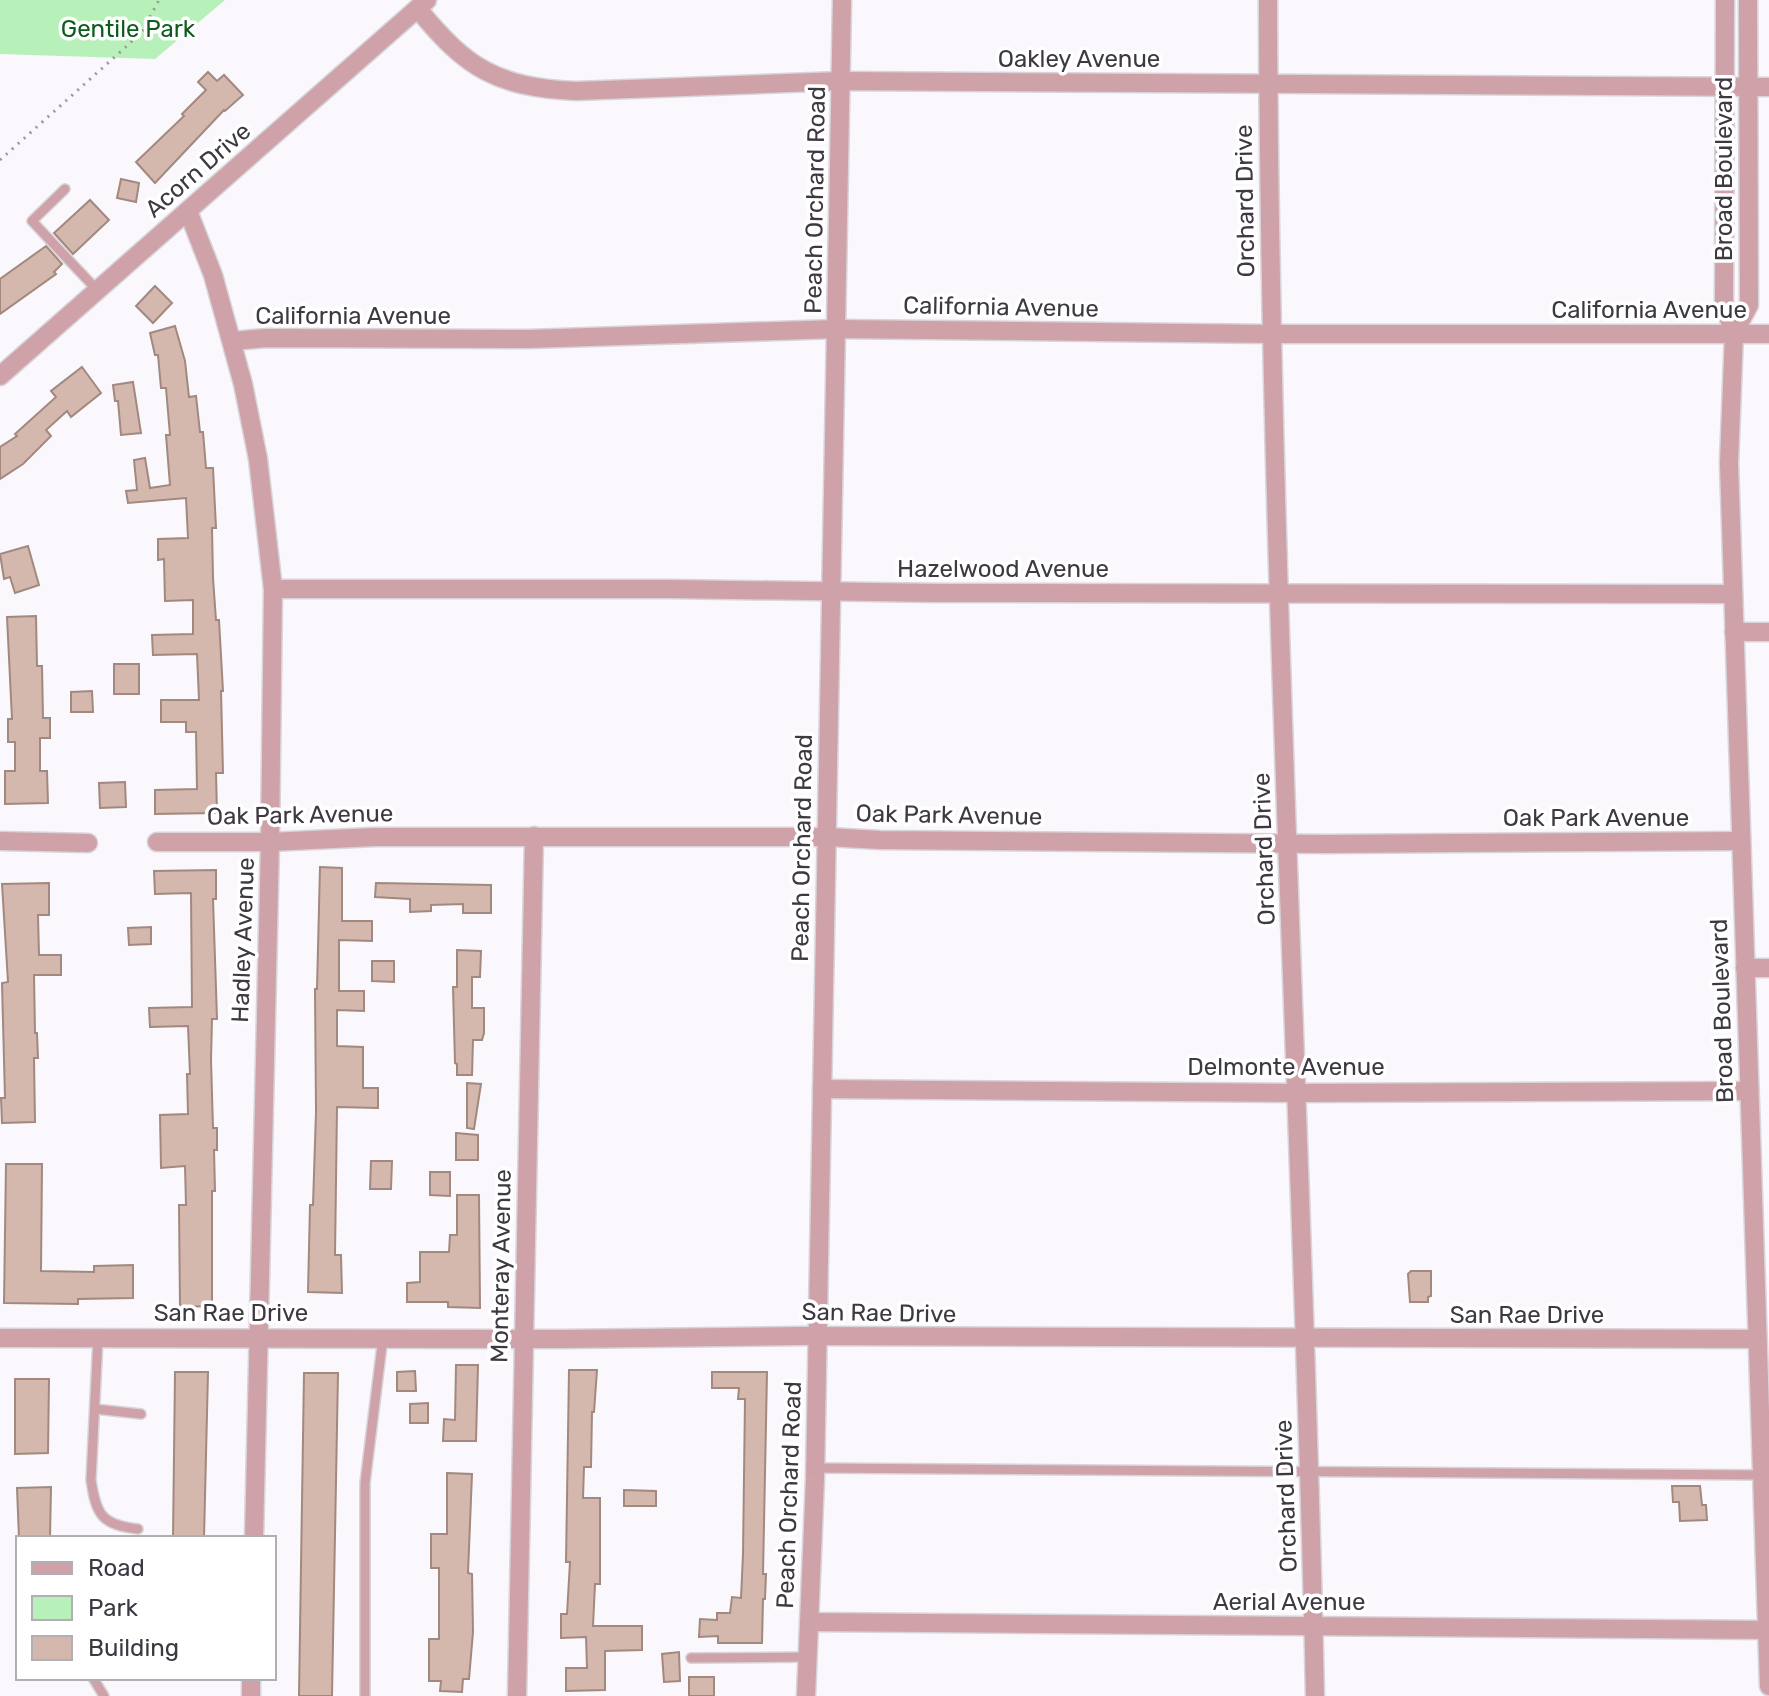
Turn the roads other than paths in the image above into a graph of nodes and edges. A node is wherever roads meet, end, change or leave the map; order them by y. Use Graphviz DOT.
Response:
graph roads {
  1 [pos="842,0"];
  2 [pos="1268,0"];
  3 [pos="1725,0"];
  4 [pos="1748,0"];
  5 [pos="422,4"];
  6 [pos="841,81"];
  7 [pos="1268,85"];
  8 [pos="1725,87"];
  9 [pos="1748,87"];
  10 [pos="1769,87"];
  11 [pos="65,189"];
  12 [pos="188,211"];
  13 [pos="97,290"];
  14 [pos="837,329"];
  15 [pos="1734,333"];
  16 [pos="1271,334"];
  17 [pos="1769,334"];
  18 [pos="233,341"];
  19 [pos="0,376"];
  20 [pos="273,589"];
  21 [pos="831,592"];
  22 [pos="1277,593"];
  23 [pos="1733,594"];
  24 [pos="1734,632"];
  25 [pos="1769,632"];
  26 [pos="534,836"];
  27 [pos="827,837"];
  28 [pos="0,841"];
  29 [pos="1740,841"];
  30 [pos="157,842"];
  31 [pos="270,842"];
  32 [pos="88,843"];
  33 [pos="1289,844"];
  34 [pos="1745,968"];
  35 [pos="1769,968"];
  36 [pos="822,1089"];
  37 [pos="1749,1091"];
  38 [pos="1295,1093"];
  39 [pos="1763,1304"];
  40 [pos="258,1337"];
  41 [pos="383,1337"];
  42 [pos="523,1337"];
  43 [pos="0,1338"];
  44 [pos="98,1338"];
  45 [pos="818,1338"];
  46 [pos="1306,1339"];
  47 [pos="1757,1339"];
  48 [pos="95,1409"];
  49 [pos="141,1414"];
  50 [pos="815,1468"];
  51 [pos="1309,1472"];
  52 [pos="1762,1475"];
  53 [pos="138,1529"];
  54 [pos="254,1536"];
  55 [pos="809,1622"];
  56 [pos="1314,1626"];
  57 [pos="1768,1630"];
  58 [pos="808,1657"];
  59 [pos="691,1658"];
  60 [pos="1769,1686"];
  61 [pos="365,1696"];
  62 [pos="517,1696"];
  63 [pos="806,1696"];
  64 [pos="1315,1696"];
  1 -- 6 [label="street, Peach Orchard Road"];
  2 -- 7 [label="street, Orchard Drive"];
  3 -- 8 [label="street, Broad Boulevard"];
  4 -- 9 [label="street, Broad Boulevard"];
  5 -- 6 [label="street, Oakley Avenue"];
  5 -- 12 [label="street, Acorn Drive"];
  6 -- 7 [label="street, Oakley Avenue"];
  6 -- 14 [label="street, Peach Orchard Road"];
  7 -- 8 [label="street, Oakley Avenue"];
  7 -- 16 [label="street, Orchard Drive"];
  8 -- 9 [label="street, Oakley Avenue"];
  8 -- 15 [label="street, Broad Boulevard"];
  9 -- 10 [label="street, Oakley Avenue"];
  9 -- 15 [label="street, Broad Boulevard"];
  11 -- 13 [label="lane"];
  12 -- 13 [label="street, Acorn Drive"];
  12 -- 18 [label="street, Hadley Avenue"];
  13 -- 19 [label="street, Acorn Drive"];
  14 -- 16 [label="street, California Avenue"];
  14 -- 18 [label="street, California Avenue"];
  14 -- 21 [label="street, Peach Orchard Road"];
  15 -- 16 [label="street, California Avenue"];
  15 -- 17 [label="street, California Avenue"];
  15 -- 23 [label="street, Broad Boulevard"];
  16 -- 22 [label="street, Orchard Drive"];
  18 -- 20 [label="street, Hadley Avenue"];
  20 -- 21 [label="street, Hazelwood Avenue"];
  20 -- 31 [label="street, Hadley Avenue"];
  21 -- 22 [label="street, Hazelwood Avenue"];
  21 -- 27 [label="street, Peach Orchard Road"];
  22 -- 23 [label="street, Hazelwood Avenue"];
  22 -- 33 [label="street, Orchard Drive"];
  23 -- 24 [label="street, Broad Boulevard"];
  24 -- 25 [label="street"];
  24 -- 29 [label="street, Broad Boulevard"];
  26 -- 27 [label="street, Oak Park Avenue"];
  26 -- 31 [label="street, Oak Park Avenue"];
  26 -- 42 [label="street, Monteray Avenue"];
  27 -- 33 [label="street, Oak Park Avenue"];
  27 -- 36 [label="street, Peach Orchard Road"];
  28 -- 32 [label="street"];
  29 -- 33 [label="street, Oak Park Avenue"];
  29 -- 34 [label="street, Broad Boulevard"];
  30 -- 31 [label="street, Oak Park Avenue"];
  31 -- 40 [label="street, Hadley Avenue"];
  33 -- 38 [label="street, Orchard Drive"];
  34 -- 35 [label="street"];
  34 -- 37 [label="street, Broad Boulevard"];
  36 -- 38 [label="street, Delmonte Avenue"];
  36 -- 45 [label="street, Peach Orchard Road"];
  37 -- 38 [label="street, Delmonte Avenue"];
  37 -- 39 [label="street, Broad Boulevard"];
  38 -- 46 [label="street, Orchard Drive"];
  39 -- 47 [label="street, Broad Boulevard"];
  40 -- 41 [label="street, San Rae Drive"];
  40 -- 44 [label="street, San Rae Drive"];
  40 -- 54 [label="street, Hadley Avenue"];
  41 -- 42 [label="street, San Rae Drive"];
  41 -- 61 [label="lane"];
  42 -- 45 [label="street, San Rae Drive"];
  42 -- 62 [label="street, Monteray Avenue"];
  43 -- 44 [label="street, San Rae Drive"];
  44 -- 48 [label="lane"];
  45 -- 46 [label="street, San Rae Drive"];
  45 -- 50 [label="street, Peach Orchard Road"];
  46 -- 47 [label="street, San Rae Drive"];
  46 -- 51 [label="street, Orchard Drive"];
  47 -- 52 [label="street, Broad Boulevard"];
  48 -- 49 [label="lane"];
  48 -- 53 [label="lane"];
  50 -- 51 [label="lane"];
  50 -- 55 [label="street, Peach Orchard Road"];
  51 -- 52 [label="lane"];
  51 -- 56 [label="street, Orchard Drive"];
  52 -- 57 [label="street, Broad Boulevard"];
  55 -- 56 [label="street, Aerial Avenue"];
  55 -- 58 [label="street, Peach Orchard Road"];
  56 -- 57 [label="street, Aerial Avenue"];
  56 -- 64 [label="street, Orchard Drive"];
  57 -- 60 [label="street, Broad Boulevard"];
  58 -- 59 [label="lane"];
  58 -- 63 [label="street, Peach Orchard Road"];
}
